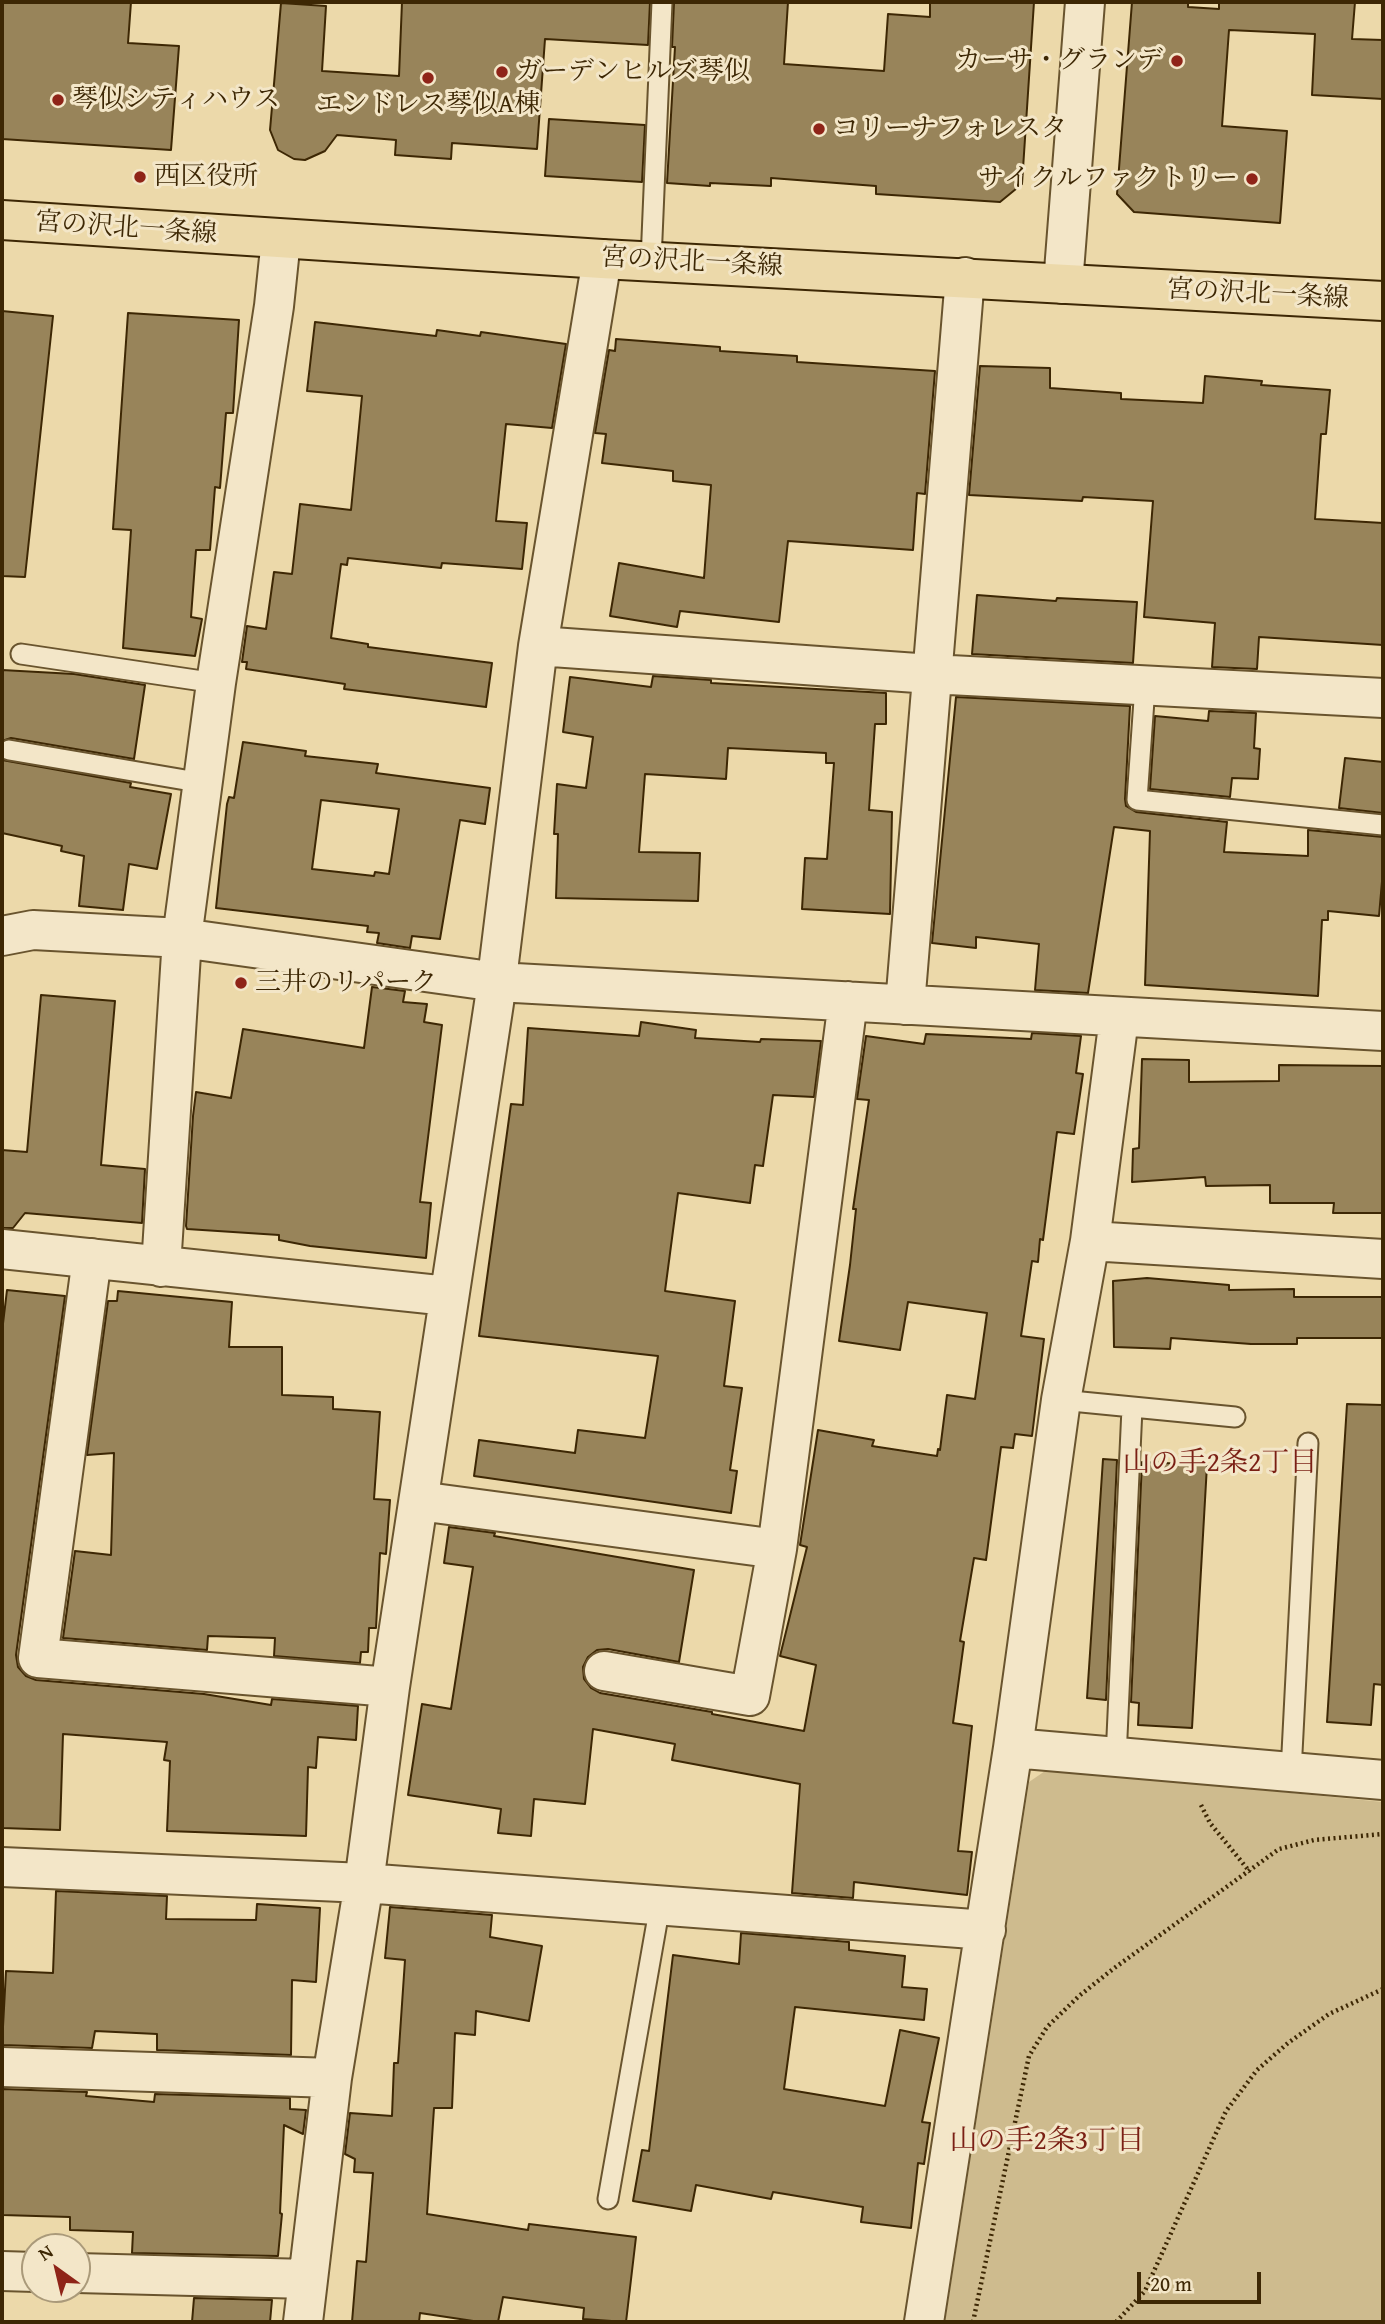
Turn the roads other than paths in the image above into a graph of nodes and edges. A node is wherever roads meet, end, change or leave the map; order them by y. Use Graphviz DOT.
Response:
graph roads {
  1 [pos="662,2"];
  2 [pos="1085,2"];
  3 [pos="2,220"];
  4 [pos="281,239"];
  5 [pos="602,259"];
  6 [pos="651,261"];
  7 [pos="965,277"];
  8 [pos="1063,284"];
  9 [pos="1383,301"];
  10 [pos="538,646"];
  11 [pos="21,654"];
  12 [pos="931,674"];
  13 [pos="216,683"];
  14 [pos="1144,686"];
  15 [pos="1383,698"];
  16 [pos="9,750"];
  17 [pos="203,783"];
  18 [pos="1383,825"];
  19 [pos="2,936"];
  20 [pos="183,938"];
  21 [pos="497,982"];
  22 [pos="848,1001"];
  23 [pos="905,1005"];
  24 [pos="1119,1018"];
  25 [pos="1383,1031"];
  26 [pos="1090,1241"];
  27 [pos="2,1249"];
  28 [pos="92,1258"];
  29 [pos="1383,1259"];
  30 [pos="161,1267"];
  31 [pos="448,1296"];
  32 [pos="1061,1400"];
  33 [pos="1132,1408"];
  34 [pos="1235,1417"];
  35 [pos="1308,1443"];
  36 [pos="419,1501"];
  37 [pos="777,1549"];
  38 [pos="604,1671"];
  39 [pos="390,1686"];
  40 [pos="1013,1748"];
  41 [pos="1116,1758"];
  42 [pos="1291,1772"];
  43 [pos="1383,1780"];
  44 [pos="2,1867"];
  45 [pos="364,1883"];
  46 [pos="660,1905"];
  47 [pos="986,1930"];
  48 [pos="2,2067"];
  49 [pos="332,2078"];
  50 [pos="608,2199"];
  51 [pos="2,2271"];
  52 [pos="21,2272"];
  53 [pos="91,2273"];
  54 [pos="308,2279"];
  55 [pos="303,2322"];
  56 [pos="924,2322"];
  1 -- 6 [label="lane"];
  2 -- 8 [label="street"];
  3 -- 4 [label="main road, 宮の沢北一条線"];
  4 -- 5 [label="main road, 宮の沢北一条線"];
  4 -- 13 [label="street"];
  5 -- 6 [label="main road, 宮の沢北一条線"];
  5 -- 10 [label="street"];
  6 -- 7 [label="main road, 宮の沢北一条線"];
  7 -- 8 [label="main road, 宮の沢北一条線"];
  7 -- 12 [label="street"];
  8 -- 9 [label="main road, 宮の沢北一条線"];
  10 -- 12 [label="street"];
  10 -- 21 [label="street"];
  11 -- 13 [label="lane"];
  12 -- 14 [label="street"];
  12 -- 23 [label="street"];
  13 -- 17 [label="street"];
  14 -- 15 [label="street"];
  14 -- 18 [label="lane"];
  16 -- 17 [label="lane"];
  17 -- 20 [label="street"];
  19 -- 20 [label="street"];
  20 -- 21 [label="street"];
  20 -- 30 [label="street"];
  21 -- 22 [label="street"];
  21 -- 31 [label="street"];
  22 -- 23 [label="street"];
  22 -- 37 [label="street"];
  23 -- 24 [label="street"];
  24 -- 25 [label="street"];
  24 -- 26 [label="street"];
  26 -- 29 [label="street"];
  26 -- 32 [label="street"];
  27 -- 28 [label="street"];
  28 -- 30 [label="street"];
  28 -- 39 [label="street"];
  30 -- 31 [label="street"];
  31 -- 36 [label="street"];
  32 -- 33 [label="lane"];
  32 -- 40 [label="street"];
  33 -- 34 [label="lane"];
  33 -- 41 [label="lane"];
  35 -- 42 [label="lane"];
  36 -- 37 [label="street"];
  36 -- 39 [label="street"];
  37 -- 38 [label="street"];
  39 -- 45 [label="street"];
  40 -- 41 [label="street"];
  40 -- 47 [label="street"];
  41 -- 42 [label="street"];
  42 -- 43 [label="street"];
  44 -- 45 [label="street"];
  45 -- 46 [label="street"];
  45 -- 49 [label="street"];
  46 -- 47 [label="street"];
  46 -- 50 [label="lane"];
  47 -- 56 [label="street"];
  48 -- 49 [label="street"];
  49 -- 54 [label="street"];
  51 -- 52 [label="street"];
  53 -- 54 [label="street"];
  54 -- 55 [label="street"];
}
